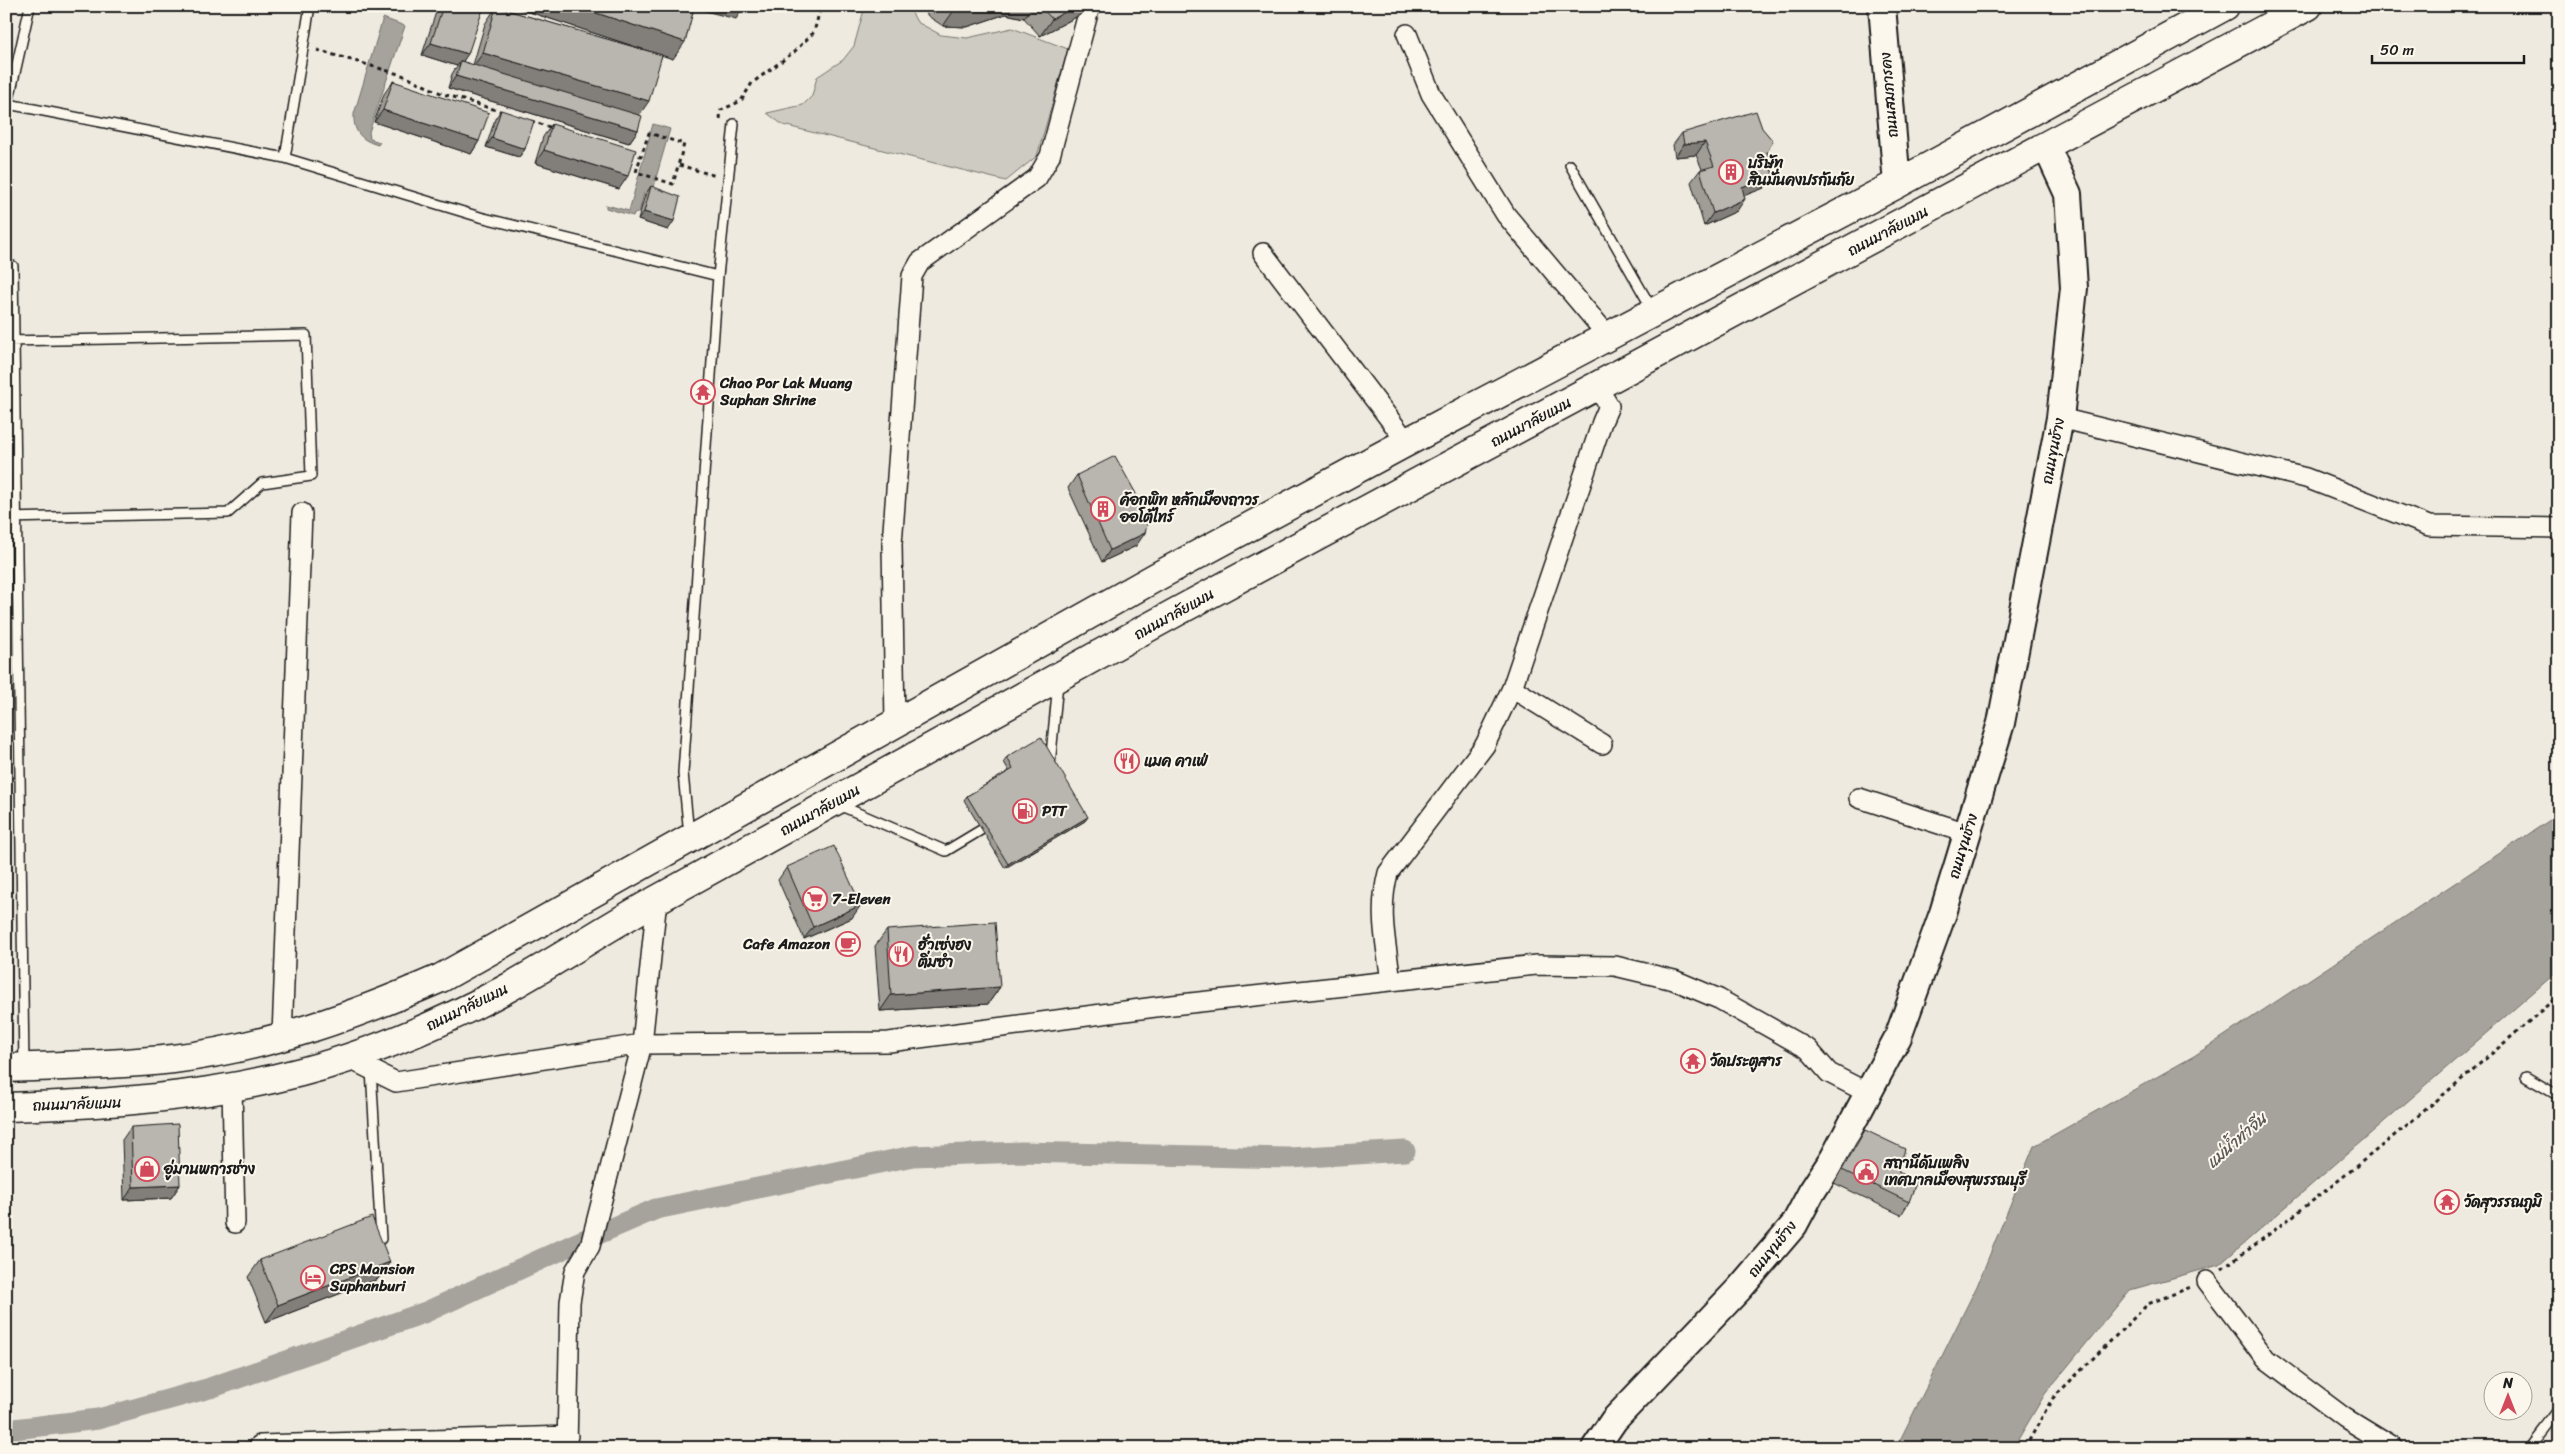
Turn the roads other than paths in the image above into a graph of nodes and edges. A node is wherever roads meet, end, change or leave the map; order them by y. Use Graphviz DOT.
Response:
graph roads {
  1 [pos="30,6"];
  2 [pos="310,6"];
  3 [pos="1090,6"];
  4 [pos="1882,6"];
  5 [pos="2225,6"];
  6 [pos="2308,6"];
  7 [pos="1407,34"];
  8 [pos="734,124"];
  9 [pos="2046,146"];
  10 [pos="286,158"];
  11 [pos="1570,165"];
  12 [pos="1897,184"];
  13 [pos="1263,253"];
  14 [pos="14,266"];
  15 [pos="718,276"];
  16 [pos="1654,312"];
  17 [pos="1608,336"];
  18 [pos="11,341"];
  19 [pos="1597,386"];
  20 [pos="2060,418"];
  21 [pos="1407,442"];
  22 [pos="302,513"];
  23 [pos="6,518"];
  24 [pos="17,518"];
  25 [pos="2559,528"];
  26 [pos="1158,576"];
  27 [pos="1178,611"];
  28 [pos="1058,678"];
  29 [pos="1512,688"];
  30 [pos="896,724"];
  31 [pos="1602,744"];
  32 [pos="1049,771"];
  33 [pos="1859,798"];
  34 [pos="834,802"];
  35 [pos="997,820"];
  36 [pos="1966,833"];
  37 [pos="689,840"];
  38 [pos="706,874"];
  39 [pos="657,900"];
  40 [pos="1391,981"];
  41 [pos="282,1036"];
  42 [pos="642,1044"];
  43 [pos="346,1057"];
  44 [pos="15,1067"];
  45 [pos="371,1070"];
  46 [pos="2526,1077"];
  47 [pos="232,1088"];
  48 [pos="1868,1093"];
  49 [pos="2559,1096"];
  50 [pos="6,1107"];
  51 [pos="235,1223"];
  52 [pos="381,1239"];
  53 [pos="2207,1281"];
  54 [pos="2559,1410"];
  55 [pos="568,1442"];
  56 [pos="260,1448"];
  57 [pos="1595,1448"];
  58 [pos="2394,1448"];
  59 [pos="2529,1448"];
  1 -- 10 [label="lane"];
  2 -- 10 [label="lane"];
  3 -- 30 [label="street"];
  4 -- 12 [label="main road, ถนนสมภารคง"];
  5 -- 12 [label="main road"];
  6 -- 9 [label="main road, ถนนมาลัยแมน"];
  7 -- 17 [label="street"];
  8 -- 15 [label="lane"];
  9 -- 19 [label="main road, ถนนมาลัยแมน"];
  9 -- 20 [label="main road, ถนนขุนช้าง"];
  10 -- 15 [label="lane"];
  11 -- 16 [label="lane"];
  12 -- 16 [label="main road"];
  13 -- 21 [label="street"];
  14 -- 18 [label="lane"];
  15 -- 37 [label="lane"];
  16 -- 17 [label="main road"];
  17 -- 21 [label="main road"];
  18 -- 24 [label="lane"];
  18 -- 24 [label="lane"];
  19 -- 27 [label="main road, ถนนมาลัยแมน"];
  19 -- 29 [label="street"];
  20 -- 25 [label="street"];
  20 -- 36 [label="main road, ถนนขุนช้าง"];
  21 -- 26 [label="main road"];
  22 -- 41 [label="street"];
  23 -- 24 [label="lane"];
  24 -- 44 [label="lane"];
  26 -- 27 [label="main road"];
  26 -- 30 [label="main road"];
  27 -- 28 [label="main road, ถนนมาลัยแมน"];
  28 -- 32 [label="lane"];
  28 -- 34 [label="main road, ถนนมาลัยแมน"];
  29 -- 31 [label="street"];
  29 -- 40 [label="street"];
  30 -- 37 [label="main road"];
  33 -- 36 [label="street"];
  34 -- 35 [label="lane"];
  34 -- 38 [label="main road, ถนนมาลัยแมน"];
  36 -- 48 [label="main road, ถนนขุนช้าง"];
  37 -- 38 [label="main road"];
  37 -- 41 [label="main road"];
  38 -- 39 [label="main road, ถนนมาลัยแมน"];
  39 -- 42 [label="street"];
  39 -- 43 [label="main road, ถนนมาลัยแมน"];
  40 -- 42 [label="street"];
  40 -- 48 [label="street"];
  41 -- 44 [label="main road"];
  42 -- 45 [label="street"];
  42 -- 55 [label="street"];
  43 -- 45 [label="street"];
  43 -- 47 [label="main road, ถนนมาลัยแมน"];
  45 -- 52 [label="lane"];
  46 -- 49 [label="lane"];
  47 -- 50 [label="main road, ถนนมาลัยแมน"];
  47 -- 51 [label="street"];
  48 -- 57 [label="main road, ถนนขุนช้าง"];
  53 -- 58 [label="street"];
  54 -- 59 [label="lane"];
  55 -- 56 [label="street"];
}
